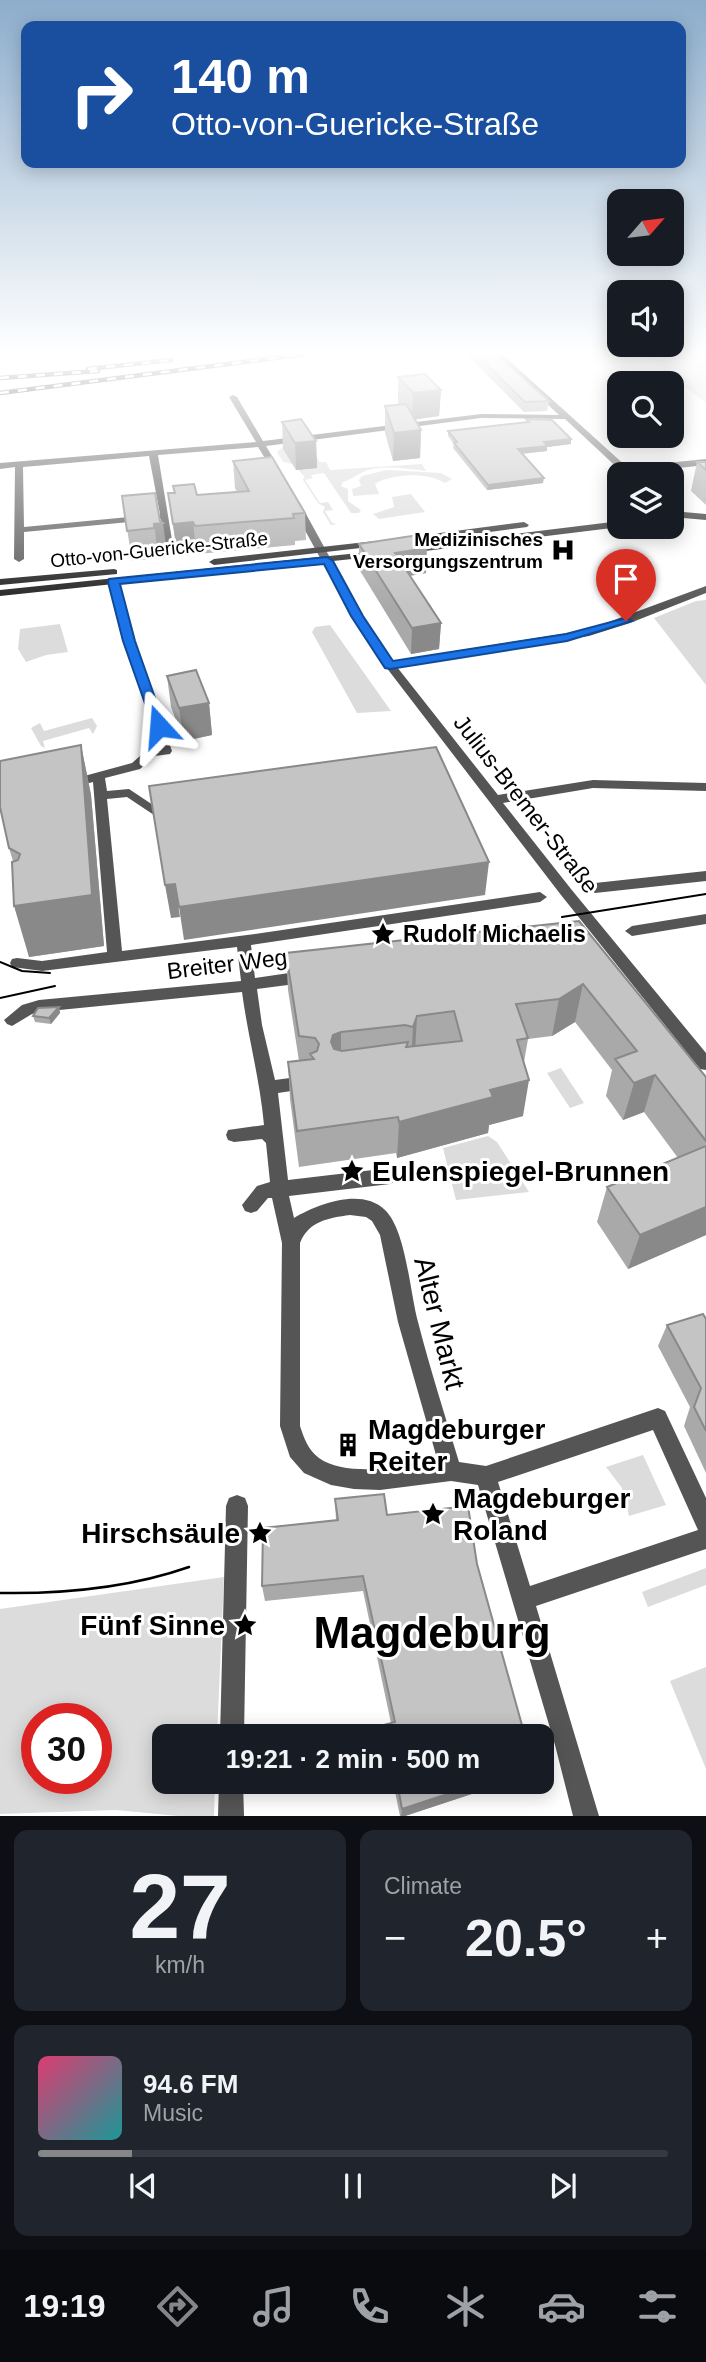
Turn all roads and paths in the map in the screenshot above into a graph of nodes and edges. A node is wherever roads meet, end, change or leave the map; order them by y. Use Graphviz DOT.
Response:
graph roads {
  1 [pos="259,439"];
  2 [pos="303,439"];
  3 [pos="590,439"];
  4 [pos="262,444"];
  5 [pos="153,453"];
  6 [pos="616,462"];
  7 [pos="706,462"];
  8 [pos="19,464"];
  9 [pos="684,465"];
  10 [pos="0,466"];
  11 [pos="282,480"];
  12 [pos="292,497"];
  13 [pos="165,516"];
  14 [pos="607,517"];
  15 [pos="706,517"];
  16 [pos="684,520"];
  17 [pos="684,523"];
  18 [pos="607,526"];
  19 [pos="706,526"];
  20 [pos="19,530"];
  21 [pos="171,550"];
  22 [pos="403,551"];
  23 [pos="325,555"];
  24 [pos="19,559"];
  25 [pos="0,582"];
  26 [pos="113,582"];
  27 [pos="706,589"];
  28 [pos="0,593"];
  29 [pos="390,665"];
  30 [pos="99,776"];
  31 [pos="62,786"];
  32 [pos="706,787"];
  33 [pos="101,796"];
  34 [pos="494,800"];
  35 [pos="185,807"];
  36 [pos="706,876"];
  37 [pos="595,888"];
  38 [pos="540,897"];
  39 [pos="706,919"];
  40 [pos="632,931"];
  41 [pos="243,940"];
  42 [pos="116,956"];
  43 [pos="17,963"];
  44 [pos="317,975"];
  45 [pos="250,985"];
  46 [pos="12,1020"];
  47 [pos="706,1064"];
  48 [pos="310,1083"];
  49 [pos="269,1088"];
  50 [pos="234,1135"];
  51 [pos="274,1140"];
  52 [pos="390,1176"];
  53 [pos="280,1189"];
  54 [pos="251,1205"];
  55 [pos="291,1243"];
  56 [pos="451,1471"];
  57 [pos="486,1476"];
  58 [pos="237,1506"];
  59 [pos="706,1522"];
  60 [pos="706,1538"];
  61 [pos="524,1599"];
  62 [pos="232,1724"];
  63 [pos="231,1794"];
  64 [pos="231,1816"];
  65 [pos="586,1816"];
  1 -- 4 [label="street"];
  2 -- 4 [label="street"];
  3 -- 6 [label="street"];
  4 -- 5 [label="street"];
  4 -- 11 [label="street"];
  5 -- 8 [label="street"];
  5 -- 13 [label="street"];
  7 -- 9 [label="street"];
  8 -- 10 [label="street"];
  8 -- 20 [label="street"];
  12 -- 23 [label="street, Julius-Bremer-Straße"];
  13 -- 20 [label="street"];
  13 -- 21 [label="street"];
  14 -- 23 [label="street, Otto-von-Guericke-Straße"];
  15 -- 16 [label="street"];
  17 -- 19 [label="street"];
  18 -- 22 [label="street"];
  20 -- 24 [label="street"];
  23 -- 25 [label="street, Otto-von-Guericke-Straße"];
  23 -- 26 [label="street, Otto-von-Guericke-Straße"];
  23 -- 29 [label="street, Julius-Bremer-Straße"];
  26 -- 28 [label="street, Otto-von-Guericke-Straße"];
  26 -- 30 [label="street"];
  27 -- 29 [label="street"];
  29 -- 34 [label="street, Julius-Bremer-Straße"];
  30 -- 31 [label="street"];
  30 -- 33 [label="street"];
  32 -- 34 [label="street"];
  33 -- 35 [label="street"];
  33 -- 42 [label="street"];
  34 -- 47 [label="street, Julius-Bremer-Straße"];
  36 -- 37 [label="street"];
  38 -- 41 [label="street, Breiter Weg"];
  39 -- 40 [label="street"];
  41 -- 42 [label="street, Breiter Weg"];
  41 -- 45 [label="street"];
  42 -- 43 [label="street, Breiter Weg"];
  44 -- 45 [label="street, Breiter Weg"];
  45 -- 46 [label="street, Breiter Weg"];
  45 -- 49 [label="street"];
  48 -- 49 [label="street"];
  49 -- 51 [label="street"];
  50 -- 51 [label="street"];
  51 -- 53 [label="street"];
  52 -- 53 [label="street"];
  53 -- 54 [label="street"];
  53 -- 55 [label="street"];
  55 -- 56 [label="street, Alter Markt"];
  55 -- 56 [label="street"];
  56 -- 57 [label="street"];
  57 -- 59 [label="street"];
  57 -- 61 [label="street"];
  58 -- 62 [label="street"];
  60 -- 61 [label="street"];
  61 -- 65 [label="street"];
  63 -- 64 [label="street"];
}
